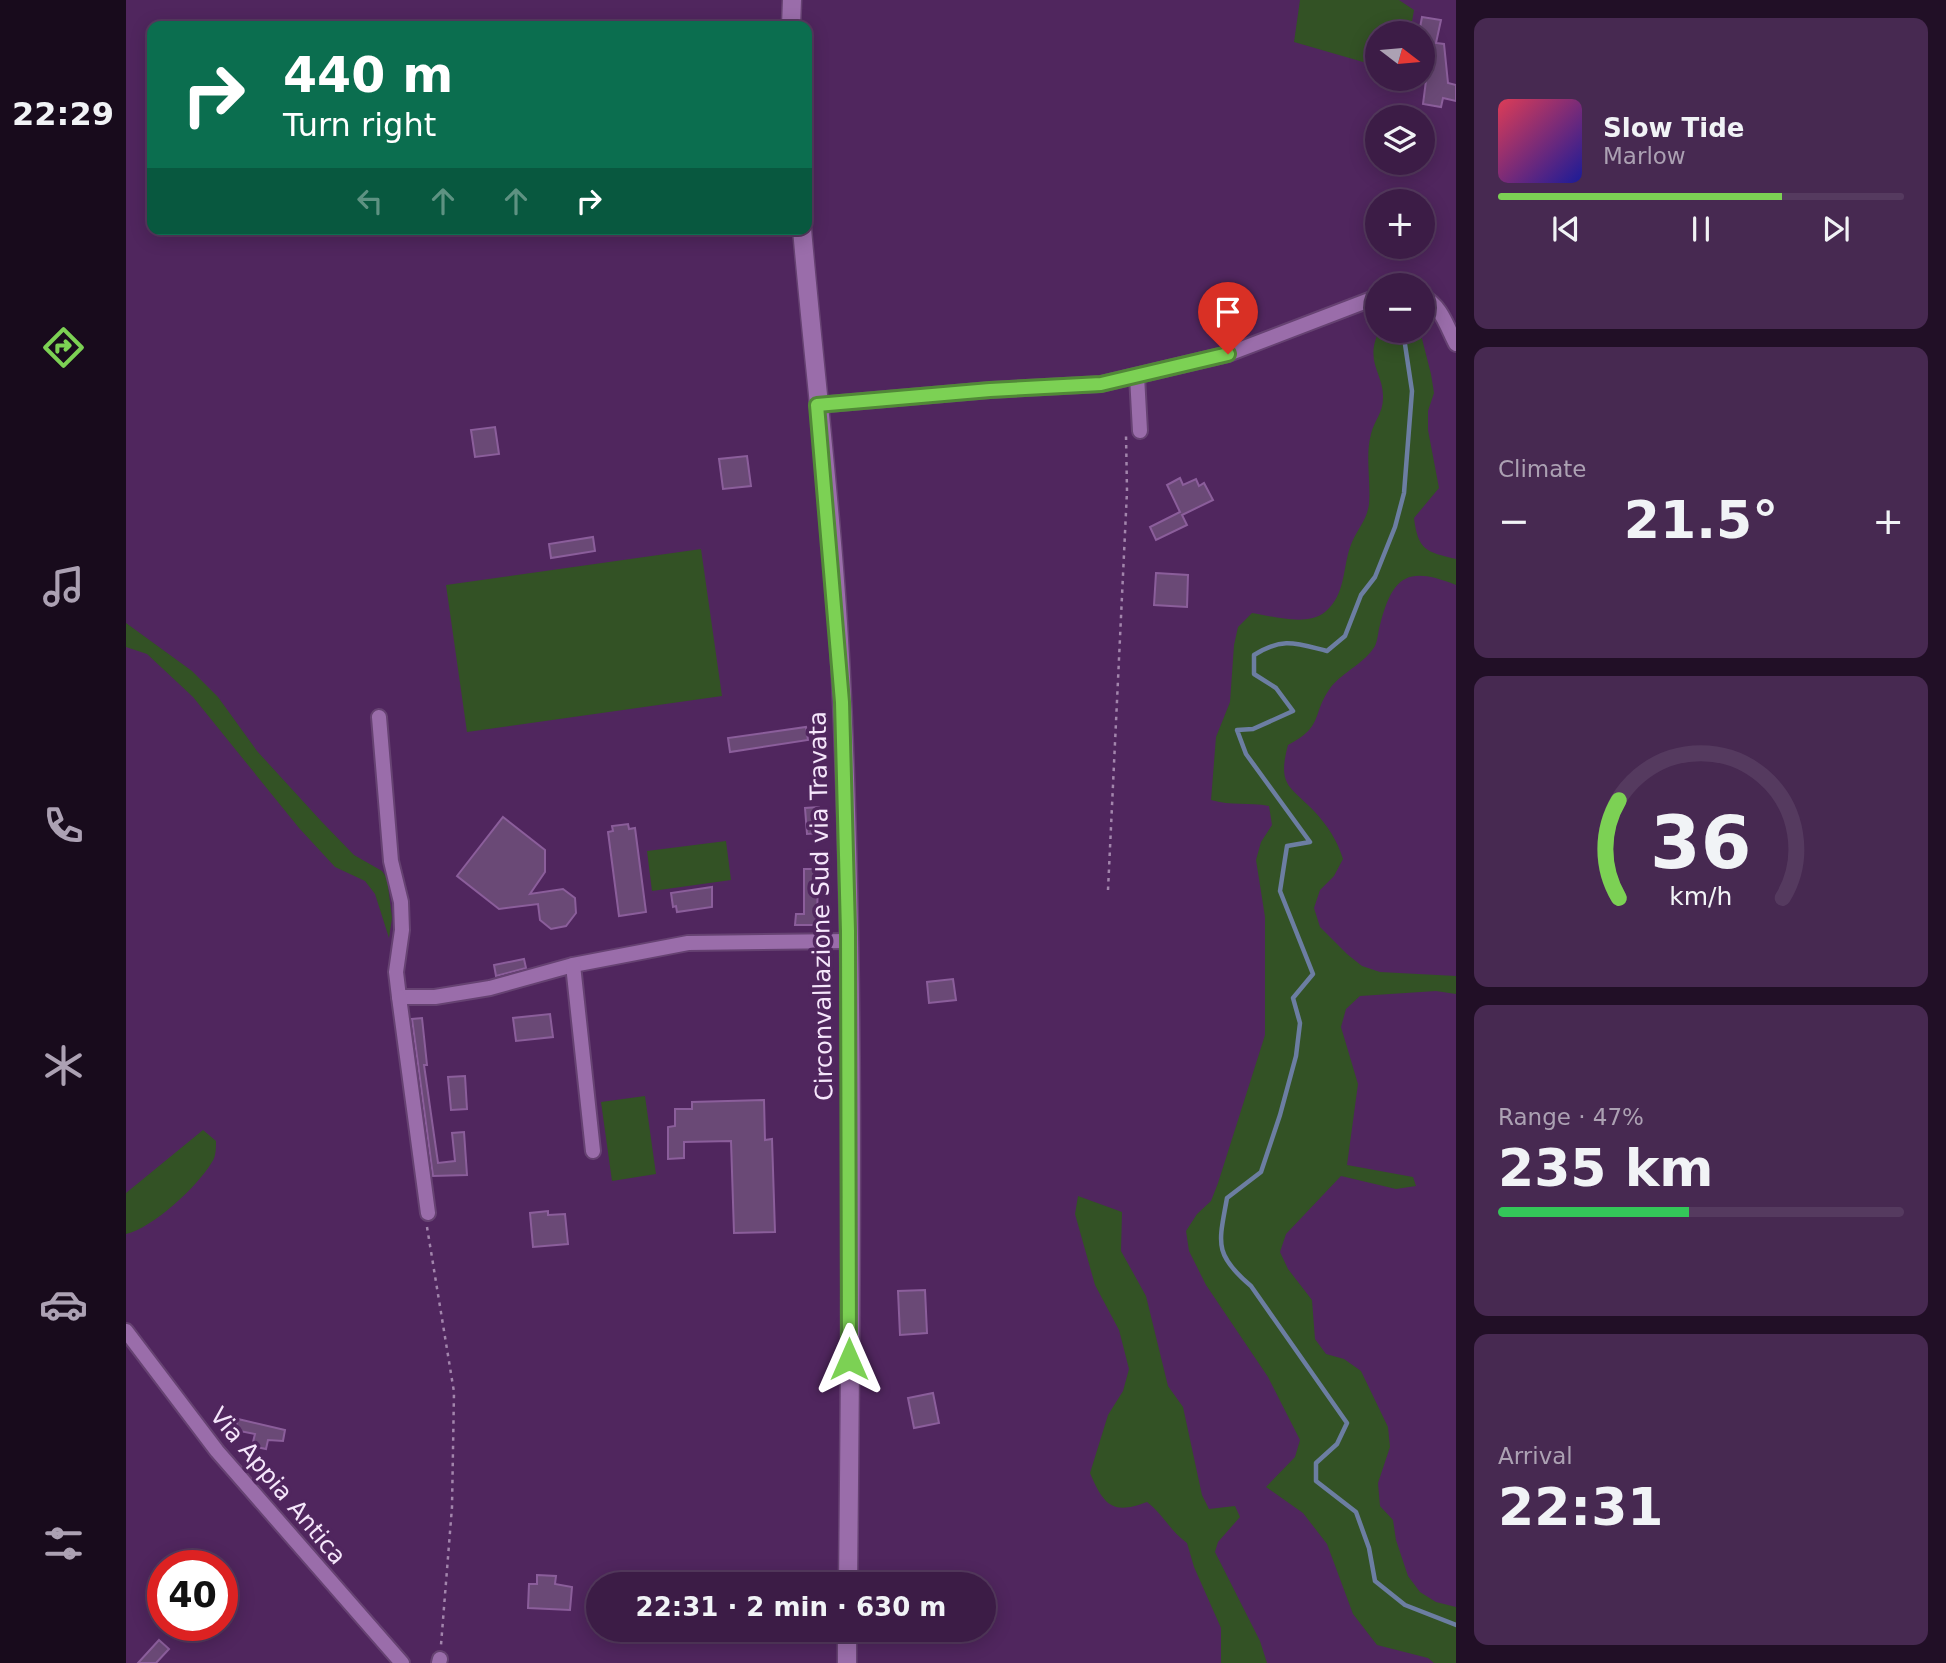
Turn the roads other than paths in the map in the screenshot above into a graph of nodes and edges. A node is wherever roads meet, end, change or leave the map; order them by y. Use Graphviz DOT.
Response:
graph roads {
  1 [pos="792,0"];
  2 [pos="791,21"];
  3 [pos="803,235"];
  4 [pos="1365,303"];
  5 [pos="1435,305"];
  6 [pos="1456,344"];
  7 [pos="1138,376"];
  8 [pos="817,405"];
  9 [pos="1133,428"];
  10 [pos="379,717"];
  11 [pos="847,941"];
  12 [pos="573,965"];
  13 [pos="399,997"];
  14 [pos="593,1151"];
  15 [pos="428,1213"];
  16 [pos="126,1331"];
  17 [pos="848,1572"];
  18 [pos="847,1642"];
  19 [pos="402,1663"];
  20 [pos="847,1663"];
  1 -- 2 [label="street"];
  3 -- 8 [label="street, Circonvallazione Sud via Travata"];
  4 -- 7 [label="street"];
  5 -- 6 [label="street"];
  7 -- 8 [label="street"];
  7 -- 9 [label="street"];
  8 -- 11 [label="street, Circonvallazione Sud via Travata"];
  10 -- 13 [label="street"];
  11 -- 12 [label="street"];
  11 -- 17 [label="street, Circonvallazione Sud via Travata"];
  12 -- 13 [label="street"];
  12 -- 14 [label="street"];
  13 -- 15 [label="street"];
  16 -- 19 [label="street, Via Appia Antica"];
  18 -- 20 [label="street"];
}
